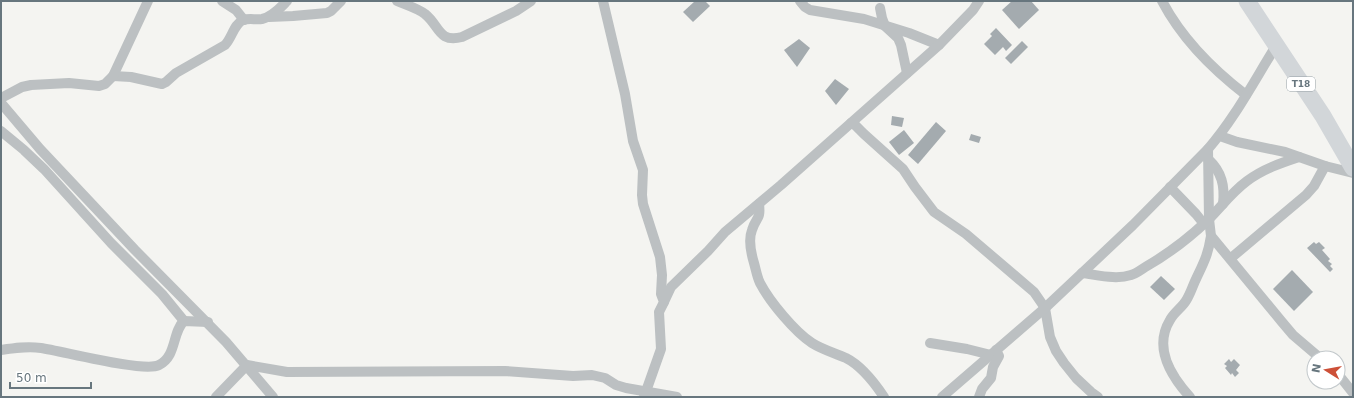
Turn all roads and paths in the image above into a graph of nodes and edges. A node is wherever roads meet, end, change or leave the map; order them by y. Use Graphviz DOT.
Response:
graph roads {
  1 [pos="148,1"];
  2 [pos="222,1"];
  3 [pos="287,1"];
  4 [pos="341,1"];
  5 [pos="397,1"];
  6 [pos="531,1"];
  7 [pos="603,1"];
  8 [pos="800,1"];
  9 [pos="980,1"];
  10 [pos="1162,1"];
  11 [pos="1247,1"];
  12 [pos="882,5"];
  13 [pos="269,17"];
  14 [pos="864,19"];
  15 [pos="244,20"];
  16 [pos="885,26"];
  17 [pos="939,45"];
  18 [pos="1276,46"];
  19 [pos="907,73"];
  20 [pos="113,76"];
  21 [pos="1246,95"];
  22 [pos="1,98"];
  23 [pos="1,103"];
  24 [pos="852,124"];
  25 [pos="1,132"];
  26 [pos="1220,136"];
  27 [pos="1208,154"];
  28 [pos="1299,156"];
  29 [pos="1325,166"];
  30 [pos="1353,168"];
  31 [pos="1353,173"];
  32 [pos="1170,187"];
  33 [pos="758,204"];
  34 [pos="1223,204"];
  35 [pos="1207,222"];
  36 [pos="1211,236"];
  37 [pos="1231,258"];
  38 [pos="1082,273"];
  39 [pos="664,302"];
  40 [pos="1045,308"];
  41 [pos="184,321"];
  42 [pos="208,322"];
  43 [pos="930,343"];
  44 [pos="1,350"];
  45 [pos="1311,350"];
  46 [pos="994,353"];
  47 [pos="247,365"];
  48 [pos="1170,371"];
  49 [pos="1346,384"];
  50 [pos="1353,393"];
  51 [pos="645,394"];
  52 [pos="216,397"];
  53 [pos="273,397"];
  54 [pos="677,397"];
  55 [pos="884,397"];
  56 [pos="942,397"];
  57 [pos="979,397"];
  58 [pos="1098,397"];
  59 [pos="1181,397"];
  60 [pos="1190,397"];
  1 -- 20 [label="street"];
  2 -- 15 [label="street"];
  3 -- 13 [label="street"];
  4 -- 13 [label="street"];
  5 -- 6 [label="street"];
  7 -- 39 [label="street"];
  8 -- 14 [label="street"];
  9 -- 17 [label="street"];
  10 -- 21 [label="street"];
  11 -- 18 [label="highway, T18"];
  12 -- 14 [label="street"];
  12 -- 16 [label="street"];
  13 -- 15 [label="street"];
  14 -- 16 [label="street"];
  15 -- 20 [label="street"];
  16 -- 17 [label="street"];
  16 -- 19 [label="street"];
  17 -- 19 [label="street"];
  18 -- 21 [label="street"];
  18 -- 30 [label="highway, T18"];
  19 -- 24 [label="street"];
  20 -- 22 [label="street"];
  21 -- 26 [label="street"];
  23 -- 42 [label="street"];
  24 -- 33 [label="street"];
  24 -- 40 [label="street"];
  25 -- 41 [label="street"];
  26 -- 27 [label="street"];
  26 -- 28 [label="street"];
  27 -- 32 [label="street"];
  27 -- 34 [label="street"];
  27 -- 35 [label="street"];
  28 -- 29 [label="street"];
  28 -- 34 [label="street"];
  29 -- 31 [label="street"];
  29 -- 37 [label="street"];
  32 -- 35 [label="street"];
  32 -- 38 [label="street"];
  33 -- 39 [label="street"];
  33 -- 55 [label="street"];
  34 -- 35 [label="street"];
  35 -- 36 [label="street"];
  35 -- 38 [label="street"];
  36 -- 37 [label="street"];
  36 -- 48 [label="street"];
  37 -- 45 [label="street"];
  38 -- 40 [label="street"];
  39 -- 51 [label="street"];
  40 -- 46 [label="street"];
  40 -- 58 [label="street"];
  41 -- 42 [label="street"];
  41 -- 44 [label="street"];
  42 -- 47 [label="street"];
  43 -- 46 [label="street"];
  46 -- 56 [label="street"];
  46 -- 57 [label="street"];
  47 -- 51 [label="street"];
  47 -- 52 [label="street"];
  47 -- 53 [label="street"];
  48 -- 59 [label="street"];
  48 -- 60 [label="street"];
  49 -- 50 [label="street"];
  51 -- 54 [label="street"];
}
